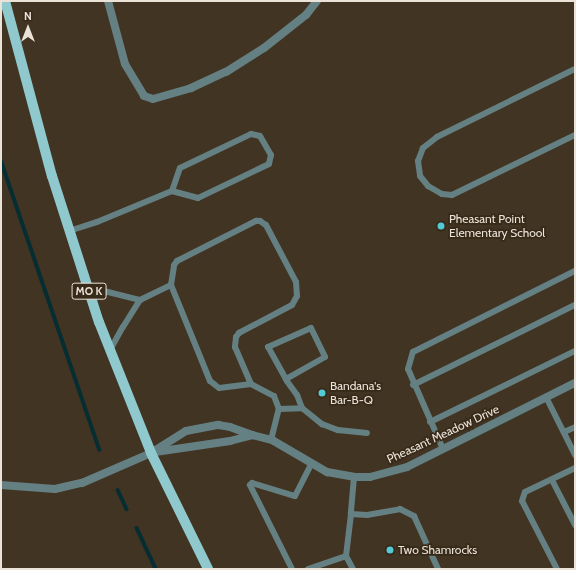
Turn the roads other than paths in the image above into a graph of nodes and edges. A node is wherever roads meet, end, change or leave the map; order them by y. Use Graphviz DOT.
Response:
graph roads {
  1 [pos="5,1"];
  2 [pos="108,1"];
  3 [pos="317,1"];
  4 [pos="575,69"];
  5 [pos="575,135"];
  6 [pos="172,191"];
  7 [pos="69,231"];
  8 [pos="575,271"];
  9 [pos="171,285"];
  10 [pos="88,287"];
  11 [pos="140,300"];
  12 [pos="575,305"];
  13 [pos="110,350"];
  14 [pos="575,351"];
  15 [pos="286,379"];
  16 [pos="575,383"];
  17 [pos="251,384"];
  18 [pos="413,385"];
  19 [pos="546,397"];
  20 [pos="302,408"];
  21 [pos="279,409"];
  22 [pos="430,422"];
  23 [pos="575,427"];
  24 [pos="564,432"];
  25 [pos="368,433"];
  26 [pos="252,435"];
  27 [pos="271,440"];
  28 [pos="443,449"];
  29 [pos="151,453"];
  30 [pos="575,455"];
  31 [pos="311,464"];
  32 [pos="575,468"];
  33 [pos="354,477"];
  34 [pos="552,480"];
  35 [pos="1,485"];
  36 [pos="351,514"];
  37 [pos="575,525"];
  38 [pos="346,556"];
  39 [pos="311,568"];
  40 [pos="208,569"];
  41 [pos="292,569"];
  42 [pos="353,569"];
  43 [pos="438,569"];
  44 [pos="557,569"];
  1 -- 7 [label="main road, MO K"];
  2 -- 3 [label="street"];
  4 -- 5 [label="lane"];
  6 -- 6 [label="lane"];
  6 -- 7 [label="lane"];
  7 -- 10 [label="main road, MO K"];
  8 -- 18 [label="lane"];
  9 -- 11 [label="lane"];
  9 -- 17 [label="lane"];
  9 -- 17 [label="lane"];
  10 -- 11 [label="lane"];
  10 -- 13 [label="main road, MO K"];
  11 -- 13 [label="lane"];
  12 -- 18 [label="lane"];
  13 -- 29 [label="main road, MO K"];
  14 -- 22 [label="lane"];
  15 -- 15 [label="lane"];
  15 -- 20 [label="lane"];
  16 -- 19 [label="street, Pheasant Meadow Drive"];
  17 -- 21 [label="lane"];
  18 -- 22 [label="lane"];
  19 -- 24 [label="lane"];
  19 -- 28 [label="street, Pheasant Meadow Drive"];
  20 -- 21 [label="lane"];
  20 -- 25 [label="lane"];
  21 -- 27 [label="lane"];
  22 -- 28 [label="lane"];
  23 -- 24 [label="lane"];
  24 -- 30 [label="lane"];
  26 -- 27 [label="street, Pheasant Meadow Drive"];
  26 -- 29 [label="street, Pheasant Meadow Drive"];
  26 -- 29 [label="street, Pheasant Meadow Drive"];
  27 -- 31 [label="street, Pheasant Meadow Drive"];
  28 -- 33 [label="street, Pheasant Meadow Drive"];
  29 -- 35 [label="street"];
  29 -- 40 [label="main road, MO K"];
  31 -- 33 [label="street, Pheasant Meadow Drive"];
  31 -- 41 [label="lane"];
  32 -- 34 [label="lane"];
  33 -- 36 [label="lane"];
  34 -- 37 [label="lane"];
  34 -- 44 [label="lane"];
  36 -- 38 [label="lane"];
  36 -- 43 [label="lane"];
  38 -- 39 [label="lane"];
  38 -- 42 [label="lane"];
}
